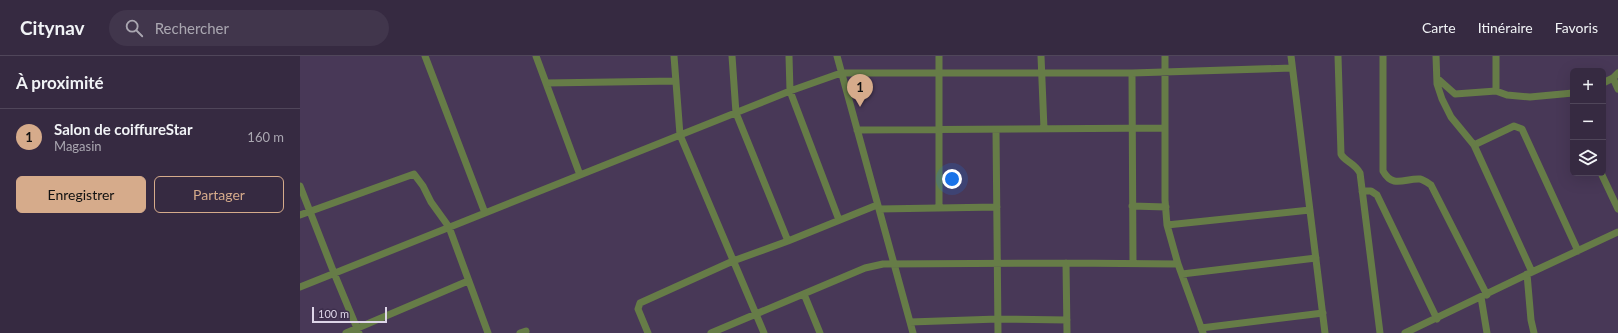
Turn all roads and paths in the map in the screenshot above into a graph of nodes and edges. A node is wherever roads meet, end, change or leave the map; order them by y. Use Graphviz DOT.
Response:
graph roads {
  1 [pos="425,56"];
  2 [pos="536,56"];
  3 [pos="674,56"];
  4 [pos="732,56"];
  5 [pos="789,56"];
  6 [pos="837,56"];
  7 [pos="939,56"];
  8 [pos="1041,56"];
  9 [pos="1165,56"];
  10 [pos="1291,56"];
  11 [pos="1338,56"];
  12 [pos="1383,56"];
  13 [pos="1436,56"];
  14 [pos="1496,56"];
  15 [pos="1292,68"];
  16 [pos="939,72"];
  17 [pos="1165,72"];
  18 [pos="841,73"];
  19 [pos="1042,73"];
  20 [pos="1132,73"];
  21 [pos="1615,75"];
  22 [pos="1436,78"];
  23 [pos="676,81"];
  24 [pos="1606,81"];
  25 [pos="546,83"];
  26 [pos="1618,89"];
  27 [pos="790,91"];
  28 [pos="1496,91"];
  29 [pos="1570,93"];
  30 [pos="736,113"];
  31 [pos="1131,128"];
  32 [pos="1165,128"];
  33 [pos="1044,129"];
  34 [pos="858,130"];
  35 [pos="938,130"];
  36 [pos="996,130"];
  37 [pos="680,135"];
  38 [pos="1474,146"];
  39 [pos="580,175"];
  40 [pos="1602,176"];
  41 [pos="300,186"];
  42 [pos="1362,191"];
  43 [pos="997,206"];
  44 [pos="1132,206"];
  45 [pos="878,207"];
  46 [pos="939,207"];
  47 [pos="1166,207"];
  48 [pos="1618,209"];
  49 [pos="1310,210"];
  50 [pos="310,211"];
  51 [pos="484,213"];
  52 [pos="300,215"];
  53 [pos="839,220"];
  54 [pos="1167,225"];
  55 [pos="449,227"];
  56 [pos="1618,232"];
  57 [pos="788,241"];
  58 [pos="1578,251"];
  59 [pos="1316,258"];
  60 [pos="733,261"];
  61 [pos="894,263"];
  62 [pos="998,263"];
  63 [pos="1066,263"];
  64 [pos="1133,263"];
  65 [pos="1178,264"];
  66 [pos="334,273"];
  67 [pos="1530,273"];
  68 [pos="1182,274"];
  69 [pos="468,281"];
  70 [pos="300,287"];
  71 [pos="804,294"];
  72 [pos="1484,296"];
  73 [pos="756,313"];
  74 [pos="1323,313"];
  75 [pos="1437,318"];
  76 [pos="998,319"];
  77 [pos="1067,320"];
  78 [pos="910,322"];
  79 [pos="1202,330"];
  80 [pos="358,331"];
  81 [pos="346,333"];
  82 [pos="488,333"];
  83 [pos="648,333"];
  84 [pos="711,333"];
  85 [pos="764,333"];
  86 [pos="820,333"];
  87 [pos="913,333"];
  88 [pos="998,333"];
  89 [pos="1067,333"];
  90 [pos="1325,333"];
  91 [pos="1380,333"];
  92 [pos="1405,333"];
  93 [pos="1487,333"];
  94 [pos="1534,333"];
  1 -- 51 [label="street"];
  2 -- 25 [label="street"];
  3 -- 23 [label="street"];
  4 -- 30 [label="street"];
  5 -- 27 [label="street"];
  6 -- 18 [label="street"];
  7 -- 16 [label="street"];
  8 -- 19 [label="street"];
  9 -- 17 [label="street"];
  10 -- 15 [label="street"];
  11 -- 42 [label="street"];
  12 -- 72 [label="street"];
  13 -- 22 [label="street"];
  14 -- 28 [label="street"];
  15 -- 17 [label="street"];
  15 -- 49 [label="street"];
  16 -- 18 [label="street"];
  16 -- 19 [label="street"];
  16 -- 35 [label="street"];
  17 -- 20 [label="street"];
  17 -- 32 [label="street"];
  18 -- 27 [label="street"];
  18 -- 34 [label="street"];
  19 -- 20 [label="street"];
  19 -- 33 [label="street"];
  20 -- 31 [label="street"];
  21 -- 24 [label="street"];
  21 -- 26 [label="street"];
  22 -- 28 [label="street"];
  22 -- 38 [label="street"];
  23 -- 25 [label="street"];
  23 -- 37 [label="street"];
  25 -- 39 [label="street"];
  27 -- 30 [label="street"];
  27 -- 53 [label="street"];
  28 -- 29 [label="street"];
  30 -- 37 [label="street"];
  30 -- 57 [label="street"];
  31 -- 32 [label="street"];
  31 -- 33 [label="street"];
  31 -- 44 [label="street"];
  32 -- 47 [label="street"];
  33 -- 36 [label="street"];
  34 -- 35 [label="street"];
  34 -- 45 [label="street"];
  35 -- 36 [label="street"];
  35 -- 46 [label="street"];
  36 -- 43 [label="street"];
  37 -- 39 [label="street"];
  37 -- 60 [label="street"];
  38 -- 58 [label="street"];
  38 -- 67 [label="street"];
  39 -- 51 [label="street"];
  40 -- 48 [label="street"];
  41 -- 50 [label="street"];
  42 -- 75 [label="street"];
  42 -- 91 [label="street"];
  43 -- 46 [label="street"];
  43 -- 62 [label="street"];
  44 -- 47 [label="street"];
  44 -- 64 [label="street"];
  45 -- 46 [label="street"];
  45 -- 53 [label="street"];
  45 -- 61 [label="street"];
  47 -- 54 [label="street"];
  49 -- 54 [label="street"];
  49 -- 59 [label="street"];
  50 -- 52 [label="street"];
  50 -- 55 [label="street"];
  50 -- 66 [label="street"];
  51 -- 55 [label="street"];
  53 -- 57 [label="street"];
  54 -- 65 [label="street"];
  55 -- 66 [label="street"];
  55 -- 69 [label="street"];
  56 -- 58 [label="street"];
  57 -- 60 [label="street"];
  58 -- 67 [label="street"];
  59 -- 68 [label="street"];
  59 -- 74 [label="street"];
  60 -- 73 [label="street"];
  60 -- 83 [label="street"];
  61 -- 62 [label="street"];
  61 -- 71 [label="street"];
  61 -- 78 [label="street"];
  62 -- 63 [label="street"];
  62 -- 76 [label="street"];
  63 -- 64 [label="street"];
  63 -- 77 [label="street"];
  64 -- 65 [label="street"];
  65 -- 68 [label="street"];
  66 -- 70 [label="street"];
  66 -- 80 [label="street"];
  67 -- 72 [label="street"];
  67 -- 94 [label="street"];
  68 -- 79 [label="street"];
  69 -- 80 [label="street"];
  69 -- 82 [label="street"];
  71 -- 73 [label="street"];
  71 -- 86 [label="street"];
  72 -- 75 [label="street"];
  72 -- 93 [label="street"];
  73 -- 84 [label="street"];
  73 -- 85 [label="street"];
  74 -- 79 [label="street"];
  74 -- 90 [label="street"];
  75 -- 92 [label="street"];
  76 -- 77 [label="street"];
  76 -- 78 [label="street"];
  76 -- 88 [label="street"];
  77 -- 89 [label="street"];
  78 -- 87 [label="street"];
  80 -- 81 [label="street"];
}
